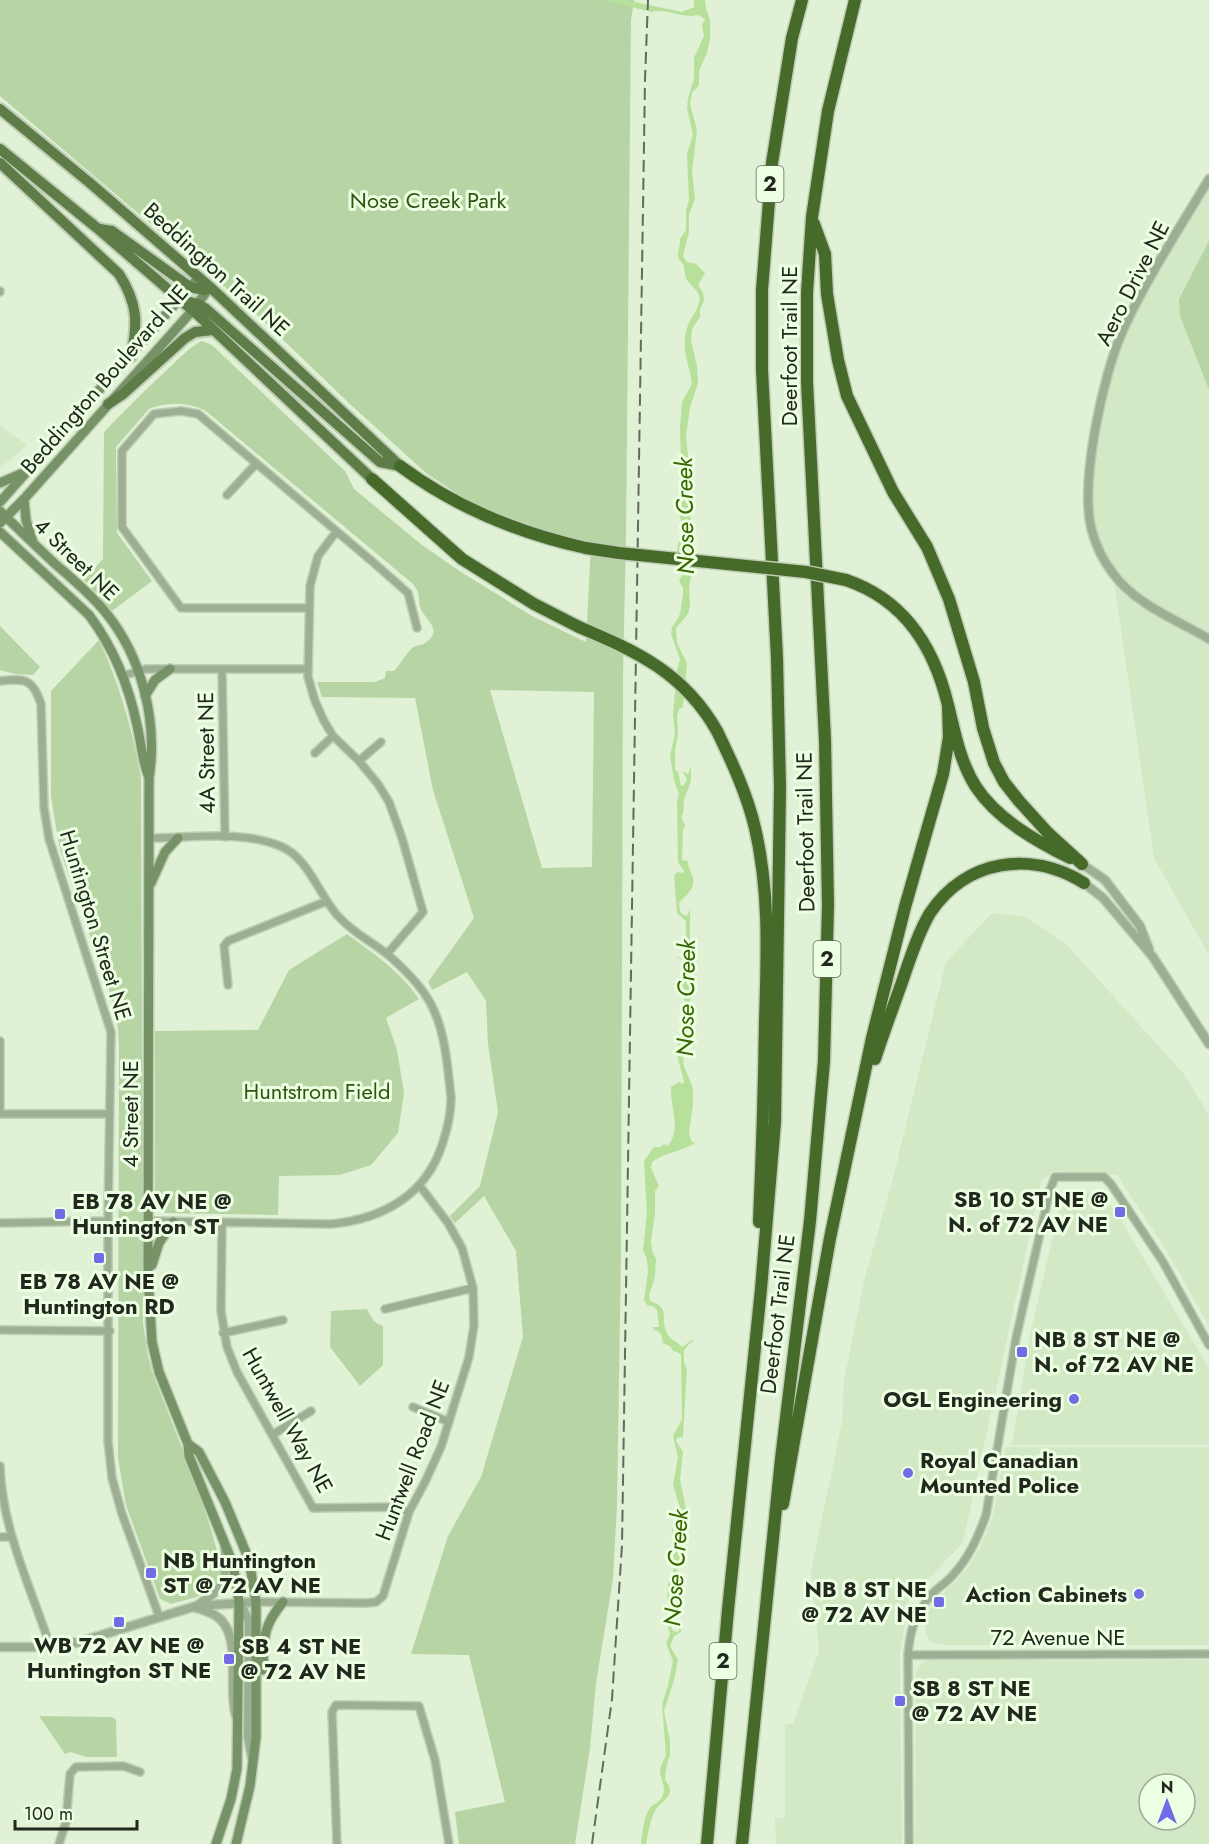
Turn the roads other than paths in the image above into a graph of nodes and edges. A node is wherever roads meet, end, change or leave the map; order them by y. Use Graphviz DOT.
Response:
graph roads {
  1 [pos="802,0"];
  2 [pos="855,0"];
  3 [pos="0,109"];
  4 [pos="0,149"];
  5 [pos="0,163"];
  6 [pos="1209,179"];
  7 [pos="812,217"];
  8 [pos="97,228"];
  9 [pos="199,277"];
  10 [pos="189,287"];
  11 [pos="210,287"];
  12 [pos="180,300"];
  13 [pos="195,307"];
  14 [pos="213,330"];
  15 [pos="131,357"];
  16 [pos="108,404"];
  17 [pos="256,464"];
  18 [pos="400,466"];
  19 [pos="30,469"];
  20 [pos="372,479"];
  21 [pos="0,483"];
  22 [pos="227,495"];
  23 [pos="24,499"];
  24 [pos="0,502"];
  25 [pos="2,517"];
  26 [pos="0,532"];
  27 [pos="336,532"];
  28 [pos="34,544"];
  29 [pos="13,546"];
  30 [pos="0,547"];
  31 [pos="308,608"];
  32 [pos="417,628"];
  33 [pos="1209,639"];
  34 [pos="170,669"];
  35 [pos="222,669"];
  36 [pos="308,669"];
  37 [pos="137,671"];
  38 [pos="122,676"];
  39 [pos="0,681"];
  40 [pos="145,696"];
  41 [pos="948,705"];
  42 [pos="333,736"];
  43 [pos="381,742"];
  44 [pos="315,753"];
  45 [pos="359,761"];
  46 [pos="149,778"];
  47 [pos="225,837"];
  48 [pos="150,838"];
  49 [pos="178,838"];
  50 [pos="1082,864"];
  51 [pos="1084,882"];
  52 [pos="149,888"];
  53 [pos="327,901"];
  54 [pos="387,954"];
  55 [pos="1153,957"];
  56 [pos="228,985"];
  57 [pos="0,1041"];
  58 [pos="1209,1044"];
  59 [pos="0,1114"];
  60 [pos="110,1114"];
  61 [pos="854,1123"];
  62 [pos="420,1186"];
  63 [pos="108,1221"];
  64 [pos="149,1221"];
  65 [pos="173,1222"];
  66 [pos="222,1222"];
  67 [pos="0,1223"];
  68 [pos="148,1276"];
  69 [pos="473,1288"];
  70 [pos="761,1289"];
  71 [pos="386,1309"];
  72 [pos="283,1320"];
  73 [pos="0,1330"];
  74 [pos="110,1331"];
  75 [pos="223,1333"];
  76 [pos="1209,1345"];
  77 [pos="413,1407"];
  78 [pos="311,1411"];
  79 [pos="449,1422"];
  80 [pos="272,1435"];
  81 [pos="188,1444"];
  82 [pos="0,1466"];
  83 [pos="409,1512"];
  84 [pos="773,1534"];
  85 [pos="0,1537"];
  86 [pos="11,1537"];
  87 [pos="225,1544"];
  88 [pos="239,1602"];
  89 [pos="256,1602"];
  90 [pos="283,1602"];
  91 [pos="194,1606"];
  92 [pos="159,1616"];
  93 [pos="0,1647"];
  94 [pos="48,1647"];
  95 [pos="1209,1654"];
  96 [pos="908,1655"];
  97 [pos="238,1727"];
  98 [pos="256,1732"];
  99 [pos="253,1762"];
  100 [pos="140,1772"];
  101 [pos="59,1844"];
  102 [pos="216,1844"];
  103 [pos="236,1844"];
  104 [pos="337,1844"];
  105 [pos="449,1844"];
  106 [pos="707,1844"];
  107 [pos="742,1844"];
  108 [pos="909,1844"];
  1 -- 70 [label="highway, Deerfoot Trail NE / 2"];
  2 -- 7 [label="highway, Deerfoot Trail NE / 2"];
  3 -- 9 [label="main road, Beddington Trail NE"];
  4 -- 8 [label="main road"];
  5 -- 15 [label="main road"];
  6 -- 33 [label="street, Aero Drive NE"];
  7 -- 50 [label="highway"];
  7 -- 84 [label="highway, Deerfoot Trail NE / 2"];
  8 -- 10 [label="main road"];
  8 -- 12 [label="main road"];
  9 -- 10 [label="main road, Beddington Boulevard NE"];
  9 -- 11 [label="main road, Beddington Trail NE"];
  10 -- 11 [label="main road"];
  10 -- 12 [label="main road, Beddington Boulevard NE"];
  11 -- 13 [label="main road, Beddington Boulevard NE"];
  11 -- 18 [label="main road, Beddington Trail NE"];
  12 -- 13 [label="main road"];
  12 -- 15 [label="main road, Beddington Boulevard NE"];
  13 -- 14 [label="main road"];
  13 -- 16 [label="main road, Beddington Boulevard NE"];
  13 -- 18 [label="main road"];
  14 -- 16 [label="main road"];
  14 -- 20 [label="main road"];
  15 -- 19 [label="main road, Beddington Boulevard NE"];
  16 -- 23 [label="main road, Beddington Boulevard NE"];
  17 -- 22 [label="street"];
  17 -- 27 [label="street"];
  17 -- 31 [label="street"];
  18 -- 41 [label="highway, bridge"];
  19 -- 21 [label="main road"];
  19 -- 24 [label="main road, Beddington Boulevard NE"];
  20 -- 70 [label="highway, bridge"];
  23 -- 25 [label="main road, Beddington Boulevard NE"];
  23 -- 28 [label="main road"];
  25 -- 28 [label="main road, 4 Street NE"];
  26 -- 29 [label="main road, 4 Street NE"];
  27 -- 31 [label="street"];
  27 -- 32 [label="street"];
  28 -- 37 [label="main road, 4 Street NE"];
  29 -- 30 [label="main road"];
  29 -- 38 [label="main road, 4 Street NE"];
  31 -- 36 [label="street"];
  34 -- 35 [label="street"];
  34 -- 37 [label="street"];
  34 -- 40 [label="main road"];
  35 -- 36 [label="street"];
  35 -- 47 [label="street, 4A Street NE"];
  36 -- 42 [label="street"];
  37 -- 38 [label="street"];
  37 -- 40 [label="main road, 4 Street NE"];
  38 -- 46 [label="main road, 4 Street NE"];
  39 -- 60 [label="street, Huntington Street NE"];
  40 -- 46 [label="main road, 4 Street NE"];
  41 -- 50 [label="highway"];
  41 -- 61 [label="highway"];
  42 -- 44 [label="street"];
  42 -- 45 [label="street"];
  43 -- 45 [label="street"];
  45 -- 54 [label="street"];
  46 -- 48 [label="main road, 4 Street NE"];
  47 -- 49 [label="street"];
  47 -- 53 [label="street"];
  48 -- 49 [label="street"];
  48 -- 52 [label="main road, 4 Street NE"];
  49 -- 52 [label="main road"];
  50 -- 55 [label="street"];
  51 -- 55 [label="street"];
  51 -- 61 [label="highway"];
  52 -- 64 [label="main road, 4 Street NE"];
  53 -- 54 [label="street"];
  53 -- 56 [label="street"];
  54 -- 62 [label="street"];
  55 -- 58 [label="street"];
  57 -- 59 [label="street"];
  59 -- 60 [label="street"];
  60 -- 63 [label="street, Huntington Street NE"];
  61 -- 84 [label="highway"];
  62 -- 66 [label="street"];
  62 -- 69 [label="street, Huntwell Road NE"];
  63 -- 67 [label="street"];
  63 -- 74 [label="street, Huntington Street NE"];
  64 -- 65 [label="street"];
  64 -- 68 [label="main road, 4 Street NE"];
  65 -- 66 [label="street"];
  65 -- 68 [label="main road"];
  66 -- 75 [label="street, Huntwell Way NE"];
  68 -- 81 [label="main road, 4 Street NE"];
  69 -- 71 [label="street"];
  69 -- 79 [label="street, Huntwell Road NE"];
  70 -- 106 [label="highway, Deerfoot Trail NE / 2"];
  72 -- 75 [label="street"];
  73 -- 74 [label="street"];
  74 -- 92 [label="street, Huntington Street NE"];
  75 -- 80 [label="street, Huntwell Way NE"];
  76 -- 96 [label="street"];
  77 -- 79 [label="street"];
  78 -- 80 [label="street"];
  79 -- 83 [label="street, Huntwell Road NE"];
  80 -- 83 [label="street, Huntwell Way NE"];
  81 -- 87 [label="main road, 4 Street NE"];
  81 -- 89 [label="main road, 4 Street NE"];
  82 -- 86 [label="street"];
  83 -- 90 [label="street, Huntwell Road NE"];
  84 -- 107 [label="highway, Deerfoot Trail NE / 2"];
  85 -- 86 [label="street"];
  86 -- 94 [label="street"];
  87 -- 88 [label="main road, 4 Street NE"];
  87 -- 91 [label="street"];
  88 -- 89 [label="street"];
  88 -- 91 [label="street"];
  88 -- 97 [label="main road, 4 Street NE"];
  88 -- 99 [label="street"];
  89 -- 90 [label="street, Huntwell Road NE"];
  89 -- 98 [label="main road, 4 Street NE"];
  90 -- 98 [label="main road"];
  91 -- 92 [label="street"];
  91 -- 97 [label="street"];
  92 -- 94 [label="street"];
  93 -- 94 [label="street"];
  95 -- 96 [label="street, 72 Avenue NE"];
  96 -- 108 [label="street"];
  97 -- 102 [label="main road, 4 Street NE"];
  98 -- 99 [label="main road, 4 Street NE"];
  99 -- 103 [label="main road, 4 Street NE"];
  100 -- 101 [label="street"];
  104 -- 105 [label="street"];
}
